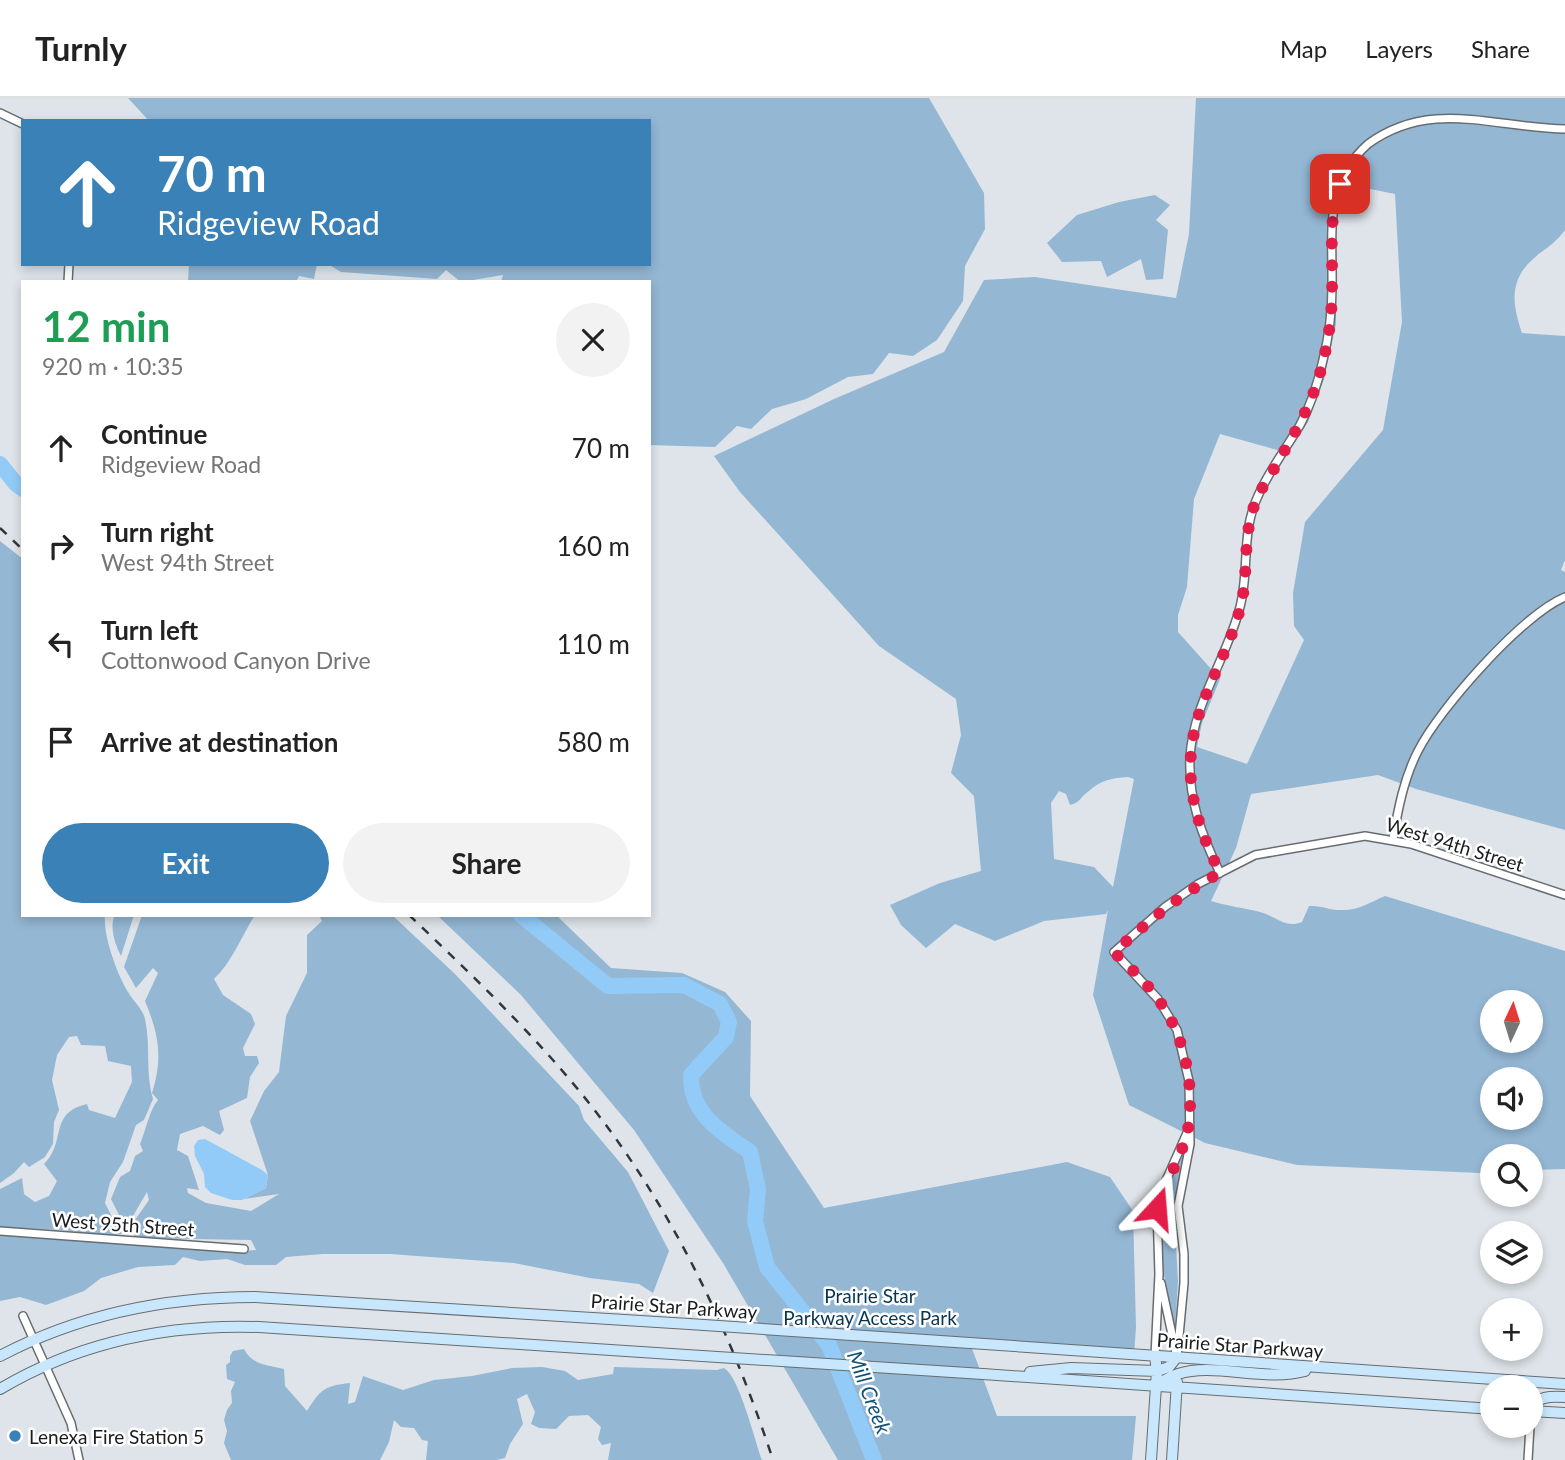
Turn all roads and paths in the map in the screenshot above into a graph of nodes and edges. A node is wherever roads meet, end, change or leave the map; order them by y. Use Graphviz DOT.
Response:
graph roads {
  1 [pos="0,113"];
  2 [pos="21,123"];
  3 [pos="1565,129"];
  4 [pos="1565,597"];
  5 [pos="1393,839"];
  6 [pos="1220,873"];
  7 [pos="1565,895"];
  8 [pos="1189,1122"];
  9 [pos="0,1231"];
  10 [pos="244,1249"];
  11 [pos="1158,1274"];
  12 [pos="23,1316"];
  13 [pos="34,1339"];
  14 [pos="0,1356"];
  15 [pos="1155,1356"];
  16 [pos="1177,1357"];
  17 [pos="46,1366"];
  18 [pos="1315,1368"];
  19 [pos="1157,1371"];
  20 [pos="1181,1373"];
  21 [pos="1013,1376"];
  22 [pos="1565,1384"];
  23 [pos="1156,1385"];
  24 [pos="1176,1386"];
  25 [pos="1203,1388"];
  26 [pos="0,1389"];
  27 [pos="1565,1397"];
  28 [pos="1543,1399"];
  29 [pos="1480,1408"];
  30 [pos="1543,1412"];
  31 [pos="1565,1413"];
  32 [pos="1529,1438"];
  33 [pos="79,1460"];
  34 [pos="1152,1460"];
  35 [pos="1172,1460"];
  36 [pos="1528,1460"];
  1 -- 2 [label="street"];
  3 -- 6 [label="street"];
  4 -- 5 [label="street"];
  5 -- 6 [label="street, West 94th Street"];
  5 -- 7 [label="street, West 94th Street"];
  6 -- 8 [label="street, West 94th Street"];
  8 -- 11 [label="street"];
  8 -- 16 [label="street"];
  9 -- 10 [label="street, West 95th Street"];
  11 -- 15 [label="street"];
  11 -- 16 [label="street"];
  12 -- 13 [label="street"];
  13 -- 14 [label="main road, Prairie Star Parkway"];
  13 -- 15 [label="main road, Prairie Star Parkway, bridge"];
  13 -- 17 [label="street"];
  15 -- 16 [label="main road, Prairie Star Parkway"];
  15 -- 19 [label="main road"];
  16 -- 18 [label="main road, Prairie Star Parkway"];
  16 -- 19 [label="main road"];
  16 -- 20 [label="main road"];
  17 -- 21 [label="main road, bridge"];
  17 -- 26 [label="main road"];
  17 -- 33 [label="street"];
  18 -- 20 [label="main road"];
  18 -- 22 [label="main road, Prairie Star Parkway"];
  19 -- 21 [label="main road"];
  19 -- 23 [label="main road"];
  20 -- 23 [label="main road"];
  20 -- 24 [label="main road"];
  20 -- 25 [label="main road"];
  21 -- 23 [label="main road"];
  23 -- 24 [label="main road"];
  23 -- 34 [label="main road"];
  24 -- 25 [label="main road"];
  24 -- 35 [label="main road"];
  25 -- 29 [label="main road"];
  27 -- 28 [label="main road"];
  30 -- 31 [label="main road"];
  32 -- 36 [label="street"];
}
